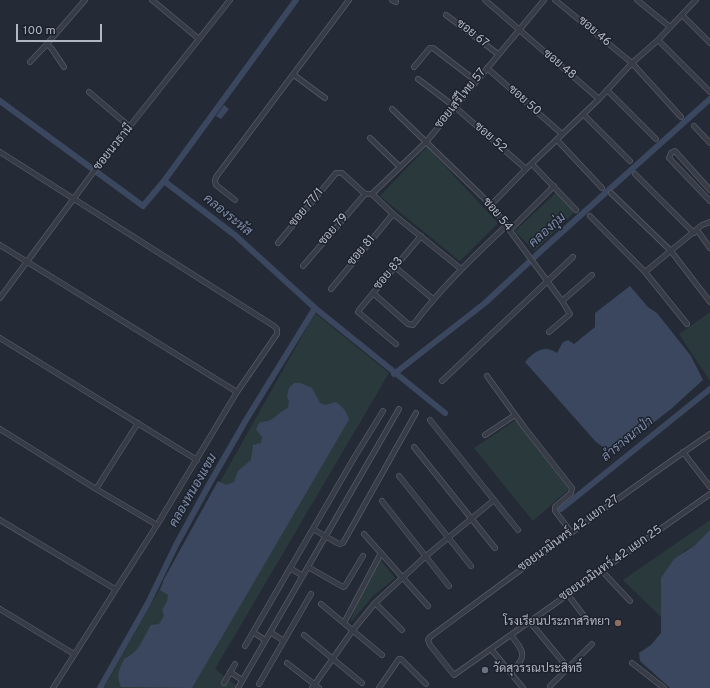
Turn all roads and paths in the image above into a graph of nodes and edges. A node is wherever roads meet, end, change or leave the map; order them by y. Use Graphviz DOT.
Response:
graph roads {
  1 [pos="85,0"];
  2 [pos="152,0"];
  3 [pos="230,0"];
  4 [pos="349,0"];
  5 [pos="485,0"];
  6 [pos="544,0"];
  7 [pos="555,0"];
  8 [pos="637,0"];
  9 [pos="696,0"];
  10 [pos="446,14"];
  11 [pos="682,15"];
  12 [pos="670,27"];
  13 [pos="518,30"];
  14 [pos="200,39"];
  15 [pos="658,40"];
  16 [pos="710,43"];
  17 [pos="47,44"];
  18 [pos="498,54"];
  19 [pos="30,62"];
  20 [pos="632,63"];
  21 [pos="64,67"];
  22 [pos="414,67"];
  23 [pos="487,68"];
  24 [pos="294,75"];
  25 [pos="418,79"];
  26 [pos="476,81"];
  27 [pos="607,90"];
  28 [pos="89,92"];
  29 [pos="710,92"];
  30 [pos="324,98"];
  31 [pos="599,99"];
  32 [pos="455,108"];
  33 [pos="392,109"];
  34 [pos="583,114"];
  35 [pos="681,117"];
  36 [pos="694,126"];
  37 [pos="130,127"];
  38 [pos="562,134"];
  39 [pos="370,138"];
  40 [pos="656,139"];
  41 [pos="557,140"];
  42 [pos="426,142"];
  43 [pos="710,143"];
  44 [pos="0,152"];
  45 [pos="630,161"];
  46 [pos="532,164"];
  47 [pos="400,167"];
  48 [pos="526,170"];
  49 [pos="635,174"];
  50 [pos="554,186"];
  51 [pos="602,188"];
  52 [pos="710,190"];
  53 [pos="611,193"];
  54 [pos="365,194"];
  55 [pos="372,194"];
  56 [pos="74,200"];
  57 [pos="235,200"];
  58 [pos="710,201"];
  59 [pos="491,205"];
  60 [pos="576,210"];
  61 [pos="393,214"];
  62 [pos="590,216"];
  63 [pos="710,222"];
  64 [pos="506,225"];
  65 [pos="510,230"];
  66 [pos="696,232"];
  67 [pos="421,236"];
  68 [pos="278,243"];
  69 [pos="0,246"];
  70 [pos="710,248"];
  71 [pos="671,251"];
  72 [pos="574,257"];
  73 [pos="27,261"];
  74 [pos="303,266"];
  75 [pos="395,267"];
  76 [pos="461,269"];
  77 [pos="645,272"];
  78 [pos="592,275"];
  79 [pos="547,281"];
  80 [pos="331,289"];
  81 [pos="373,293"];
  82 [pos="0,298"];
  83 [pos="433,300"];
  84 [pos="562,301"];
  85 [pos="710,302"];
  86 [pos="686,324"];
  87 [pos="549,332"];
  88 [pos="0,338"];
  89 [pos="396,344"];
  90 [pos="487,376"];
  91 [pos="442,381"];
  92 [pos="237,392"];
  93 [pos="399,409"];
  94 [pos="383,411"];
  95 [pos="416,414"];
  96 [pos="515,415"];
  97 [pos="430,420"];
  98 [pos="138,423"];
  99 [pos="0,429"];
  100 [pos="710,434"];
  101 [pos="485,436"];
  102 [pos="414,447"];
  103 [pos="683,452"];
  104 [pos="197,460"];
  105 [pos="400,476"];
  106 [pos="710,487"];
  107 [pos="96,489"];
  108 [pos="710,494"];
  109 [pos="494,500"];
  110 [pos="382,501"];
  111 [pos="471,519"];
  112 [pos="0,520"];
  113 [pos="157,525"];
  114 [pos="313,529"];
  115 [pos="518,530"];
  116 [pos="571,532"];
  117 [pos="364,534"];
  118 [pos="326,537"];
  119 [pos="448,538"];
  120 [pos="495,548"];
  121 [pos="380,553"];
  122 [pos="362,556"];
  123 [pos="426,556"];
  124 [pos="471,566"];
  125 [pos="308,567"];
  126 [pos="290,568"];
  127 [pos="602,571"];
  128 [pos="303,576"];
  129 [pos="402,578"];
  130 [pos="449,586"];
  131 [pos="115,589"];
  132 [pos="311,594"];
  133 [pos="568,594"];
  134 [pos="630,601"];
  135 [pos="375,603"];
  136 [pos="321,604"];
  137 [pos="428,606"];
  138 [pos="0,609"];
  139 [pos="588,621"];
  140 [pos="530,622"];
  141 [pos="344,623"];
  142 [pos="353,630"];
  143 [pos="402,630"];
  144 [pos="253,632"];
  145 [pos="270,632"];
  146 [pos="304,635"];
  147 [pos="511,635"];
  148 [pos="265,640"];
  149 [pos="284,641"];
  150 [pos="592,644"];
  151 [pos="245,646"];
  152 [pos="491,649"];
  153 [pos="74,654"];
  154 [pos="382,655"];
  155 [pos="333,659"];
  156 [pos="287,663"];
  157 [pos="632,663"];
  158 [pos="235,664"];
  159 [pos="568,668"];
  160 [pos="230,672"];
  161 [pos="511,674"];
  162 [pos="454,675"];
  163 [pos="242,680"];
  164 [pos="224,683"];
  165 [pos="362,683"];
  166 [pos="259,684"];
  167 [pos="426,684"];
  168 [pos="313,686"];
  169 [pos="550,686"];
  170 [pos="53,688"];
  171 [pos="238,688"];
  172 [pos="319,688"];
  173 [pos="379,688"];
  174 [pos="523,688"];
  175 [pos="663,688"];
  1 -- 17 [label="street"];
  2 -- 14 [label="street"];
  3 -- 14 [label="street, ซอยนวธานี"];
  4 -- 24 [label="street"];
  5 -- 13 [label="street, ซอย 48"];
  6 -- 13 [label="street, ซอยเสรีไทย 57"];
  7 -- 20 [label="street, ซอย 46"];
  8 -- 12 [label="street"];
  9 -- 11 [label="street"];
  10 -- 18 [label="street, ซอย 67"];
  11 -- 12 [label="street"];
  11 -- 16 [label="street"];
  12 -- 15 [label="street"];
  13 -- 18 [label="street, ซอยเสรีไทย 57"];
  13 -- 31 [label="street, ซอย 48"];
  14 -- 37 [label="street, ซอยนวธานี"];
  15 -- 20 [label="street"];
  15 -- 29 [label="street"];
  17 -- 19 [label="street"];
  17 -- 21 [label="street"];
  18 -- 23 [label="street, ซอยเสรีไทย 57"];
  20 -- 27 [label="street"];
  20 -- 35 [label="street, ซอย 46"];
  22 -- 26 [label="street"];
  23 -- 26 [label="street, ซอยเสรีไทย 57"];
  23 -- 38 [label="street, ซอย 50"];
  24 -- 30 [label="street"];
  24 -- 57 [label="street"];
  25 -- 32 [label="street, ซอย 52"];
  26 -- 32 [label="street, ซอยเสรีไทย 57"];
  27 -- 31 [label="street"];
  27 -- 40 [label="street"];
  28 -- 37 [label="street"];
  31 -- 34 [label="street"];
  32 -- 42 [label="street, ซอยเสรีไทย 57"];
  32 -- 48 [label="street, ซอย 52"];
  33 -- 42 [label="street, ซอย 54"];
  34 -- 38 [label="street"];
  34 -- 45 [label="street"];
  36 -- 43 [label="street"];
  37 -- 56 [label="street, ซอยนวธานี"];
  38 -- 41 [label="street"];
  39 -- 47 [label="street"];
  41 -- 46 [label="street"];
  41 -- 51 [label="street"];
  42 -- 47 [label="street, ซอยเสรีไทย 57"];
  42 -- 59 [label="street, ซอย 54"];
  44 -- 56 [label="street"];
  46 -- 48 [label="street"];
  46 -- 50 [label="street"];
  47 -- 55 [label="street, ซอยเสรีไทย 57"];
  48 -- 59 [label="street"];
  49 -- 66 [label="street"];
  50 -- 60 [label="street"];
  50 -- 65 [label="street"];
  52 -- 58 [label="street"];
  53 -- 71 [label="street"];
  54 -- 55 [label="street"];
  54 -- 68 [label="street, ซอย 77/1"];
  54 -- 74 [label="street, ซอย 79"];
  55 -- 61 [label="street"];
  56 -- 73 [label="street, ซอยนวธานี"];
  56 -- 92 [label="street"];
  59 -- 64 [label="street, ซอย 54"];
  61 -- 67 [label="street"];
  61 -- 80 [label="street, ซอย 81"];
  62 -- 77 [label="street"];
  63 -- 66 [label="street"];
  64 -- 65 [label="street, ซอย 54"];
  64 -- 76 [label="street"];
  65 -- 79 [label="street, ซอย 54"];
  66 -- 70 [label="street"];
  66 -- 71 [label="street"];
  67 -- 75 [label="street, ซอย 83"];
  67 -- 76 [label="street"];
  69 -- 73 [label="street"];
  71 -- 77 [label="street"];
  71 -- 85 [label="street"];
  72 -- 79 [label="street"];
  73 -- 82 [label="street, ซอยนวธานี"];
  73 -- 92 [label="street"];
  75 -- 81 [label="street, ซอย 83"];
  75 -- 83 [label="street"];
  76 -- 83 [label="street"];
  77 -- 86 [label="street"];
  78 -- 84 [label="street"];
  79 -- 84 [label="street, ซอย 54"];
  79 -- 91 [label="street"];
  81 -- 83 [label="street"];
  81 -- 89 [label="street, ซอย 83"];
  84 -- 87 [label="street, ซอย 54"];
  88 -- 98 [label="street"];
  90 -- 96 [label="street"];
  92 -- 104 [label="street"];
  93 -- 118 [label="street"];
  94 -- 114 [label="street"];
  95 -- 118 [label="street"];
  96 -- 101 [label="street"];
  96 -- 116 [label="street"];
  97 -- 109 [label="street"];
  98 -- 104 [label="street"];
  98 -- 107 [label="street"];
  99 -- 107 [label="street"];
  100 -- 103 [label="street, ซอยนวมินทร์ 42 แยก 27"];
  102 -- 111 [label="street"];
  103 -- 106 [label="street"];
  103 -- 116 [label="street, ซอยนวมินทร์ 42 แยก 27"];
  104 -- 113 [label="street"];
  105 -- 119 [label="street"];
  107 -- 113 [label="street"];
  108 -- 127 [label="street, ซอยนวมินทร์ 42 แยก 25"];
  109 -- 111 [label="street"];
  109 -- 115 [label="street"];
  110 -- 123 [label="street"];
  111 -- 119 [label="street"];
  111 -- 120 [label="street"];
  112 -- 131 [label="street"];
  113 -- 131 [label="street"];
  114 -- 118 [label="street"];
  114 -- 126 [label="street"];
  116 -- 162 [label="street, ซอยนวมินทร์ 42 แยก 27"];
  117 -- 121 [label="street"];
  118 -- 125 [label="street"];
  119 -- 123 [label="street"];
  119 -- 124 [label="street"];
  121 -- 129 [label="street"];
  121 -- 141 [label="street"];
  122 -- 125 [label="street"];
  123 -- 129 [label="street"];
  123 -- 130 [label="street"];
  125 -- 128 [label="street"];
  126 -- 128 [label="street"];
  126 -- 144 [label="street"];
  127 -- 133 [label="street, ซอยนวมินทร์ 42 แยก 25"];
  127 -- 134 [label="street"];
  128 -- 145 [label="street"];
  129 -- 135 [label="street"];
  129 -- 137 [label="street"];
  131 -- 153 [label="street"];
  132 -- 149 [label="street"];
  133 -- 139 [label="street"];
  133 -- 140 [label="street, ซอยนวมินทร์ 42 แยก 25"];
  135 -- 142 [label="street"];
  135 -- 143 [label="street"];
  136 -- 141 [label="street"];
  138 -- 153 [label="street"];
  140 -- 147 [label="street, ซอยนวมินทร์ 42 แยก 25"];
  140 -- 159 [label="street"];
  141 -- 142 [label="street"];
  142 -- 154 [label="street"];
  142 -- 155 [label="street"];
  144 -- 148 [label="street"];
  144 -- 151 [label="street"];
  145 -- 148 [label="street"];
  145 -- 149 [label="street"];
  146 -- 155 [label="street"];
  147 -- 152 [label="street, ซอยนวมินทร์ 42 แยก 25"];
  147 -- 161 [label="street"];
  148 -- 163 [label="street"];
  149 -- 166 [label="street"];
  150 -- 159 [label="street"];
  152 -- 161 [label="street"];
  152 -- 162 [label="street, ซอยนวมินทร์ 42 แยก 25"];
  153 -- 170 [label="street"];
  155 -- 165 [label="street"];
  155 -- 168 [label="street"];
  156 -- 168 [label="street"];
  157 -- 175 [label="street"];
  158 -- 160 [label="street"];
  159 -- 169 [label="street"];
  160 -- 163 [label="street"];
  160 -- 164 [label="street"];
  161 -- 174 [label="street"];
  163 -- 171 [label="street"];
  167 -- 173 [label="street"];
  168 -- 172 [label="street"];
}
